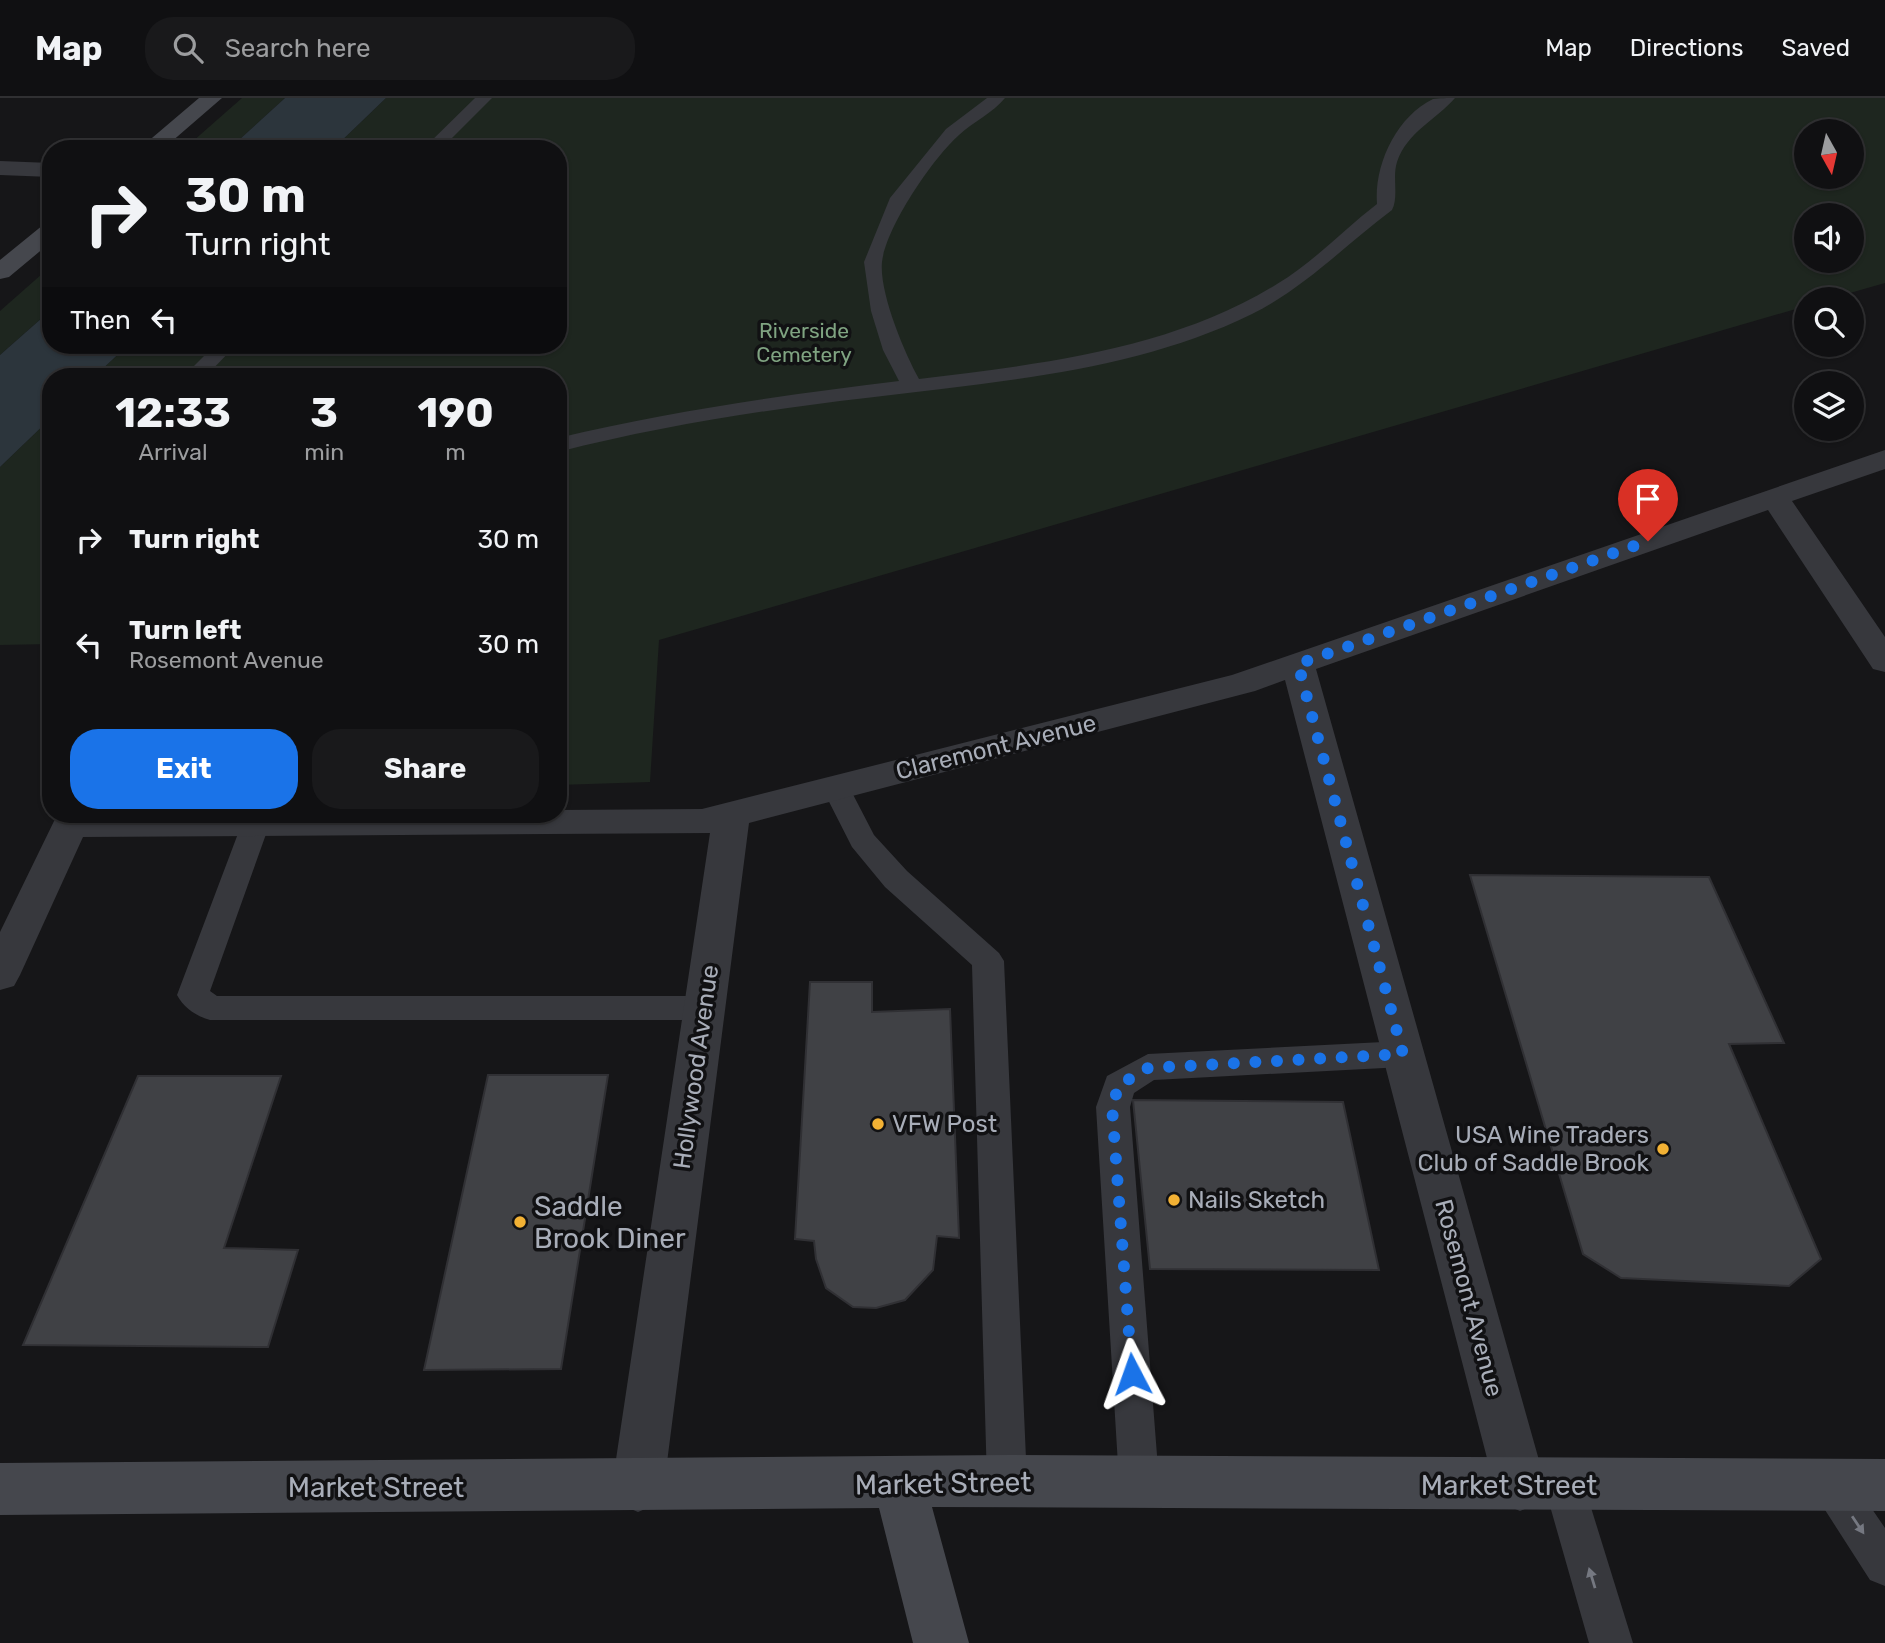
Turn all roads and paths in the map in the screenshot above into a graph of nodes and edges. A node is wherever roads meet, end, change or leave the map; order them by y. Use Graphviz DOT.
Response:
graph roads {
  1 [pos="212,98"];
  2 [pos="484,98"];
  3 [pos="997,98"];
  4 [pos="1447,98"];
  5 [pos="161,140"];
  6 [pos="440,140"];
  7 [pos="0,168"];
  8 [pos="42,170"];
  9 [pos="42,237"];
  10 [pos="0,272"];
  11 [pos="217,354"];
  12 [pos="202,368"];
  13 [pos="912,386"];
  14 [pos="567,444"];
  15 [pos="1885,459"];
  16 [pos="1774,497"];
  17 [pos="1885,662"];
  18 [pos="1298,664"];
  19 [pos="836,788"];
  20 [pos="731,815"];
  21 [pos="567,822"];
  22 [pos="71,823"];
  23 [pos="256,823"];
  24 [pos="0,975"];
  25 [pos="704,1009"];
  26 [pos="1403,1054"];
  27 [pos="1007,1481"];
  28 [pos="1139,1481"];
  29 [pos="899,1484"];
  30 [pos="1542,1485"];
  31 [pos="1832,1485"];
  32 [pos="1885,1485"];
  33 [pos="639,1486"];
  34 [pos="0,1489"];
  35 [pos="1885,1565"];
  36 [pos="941,1643"];
  37 [pos="1611,1643"];
  1 -- 5 [label="main road"];
  2 -- 6 [label="lane"];
  3 -- 13 [label="lane"];
  4 -- 13 [label="lane"];
  7 -- 8 [label="street"];
  9 -- 10 [label="main road"];
  11 -- 12 [label="lane"];
  13 -- 14 [label="lane"];
  15 -- 16 [label="street, Claremont Avenue"];
  16 -- 17 [label="street"];
  16 -- 18 [label="street, Claremont Avenue"];
  18 -- 19 [label="street, Claremont Avenue"];
  18 -- 26 [label="street, Rosemont Avenue"];
  19 -- 20 [label="street, Claremont Avenue"];
  19 -- 27 [label="lane"];
  20 -- 21 [label="street, Claremont Avenue"];
  20 -- 25 [label="street, Hollywood Avenue"];
  22 -- 24 [label="street"];
  23 -- 25 [label="lane"];
  25 -- 33 [label="street, Hollywood Avenue"];
  26 -- 28 [label="lane"];
  26 -- 30 [label="street, Rosemont Avenue"];
  27 -- 28 [label="main road, Market Street"];
  27 -- 29 [label="main road, Market Street"];
  28 -- 30 [label="main road, Market Street"];
  29 -- 33 [label="main road, Market Street"];
  29 -- 36 [label="main road"];
  30 -- 31 [label="main road, Market Street"];
  37 -- 30 [label="lane, one-way"];
  31 -- 32 [label="main road, Market Street"];
  31 -- 35 [label="lane, one-way"];
  33 -- 34 [label="main road, Market Street"];
}
